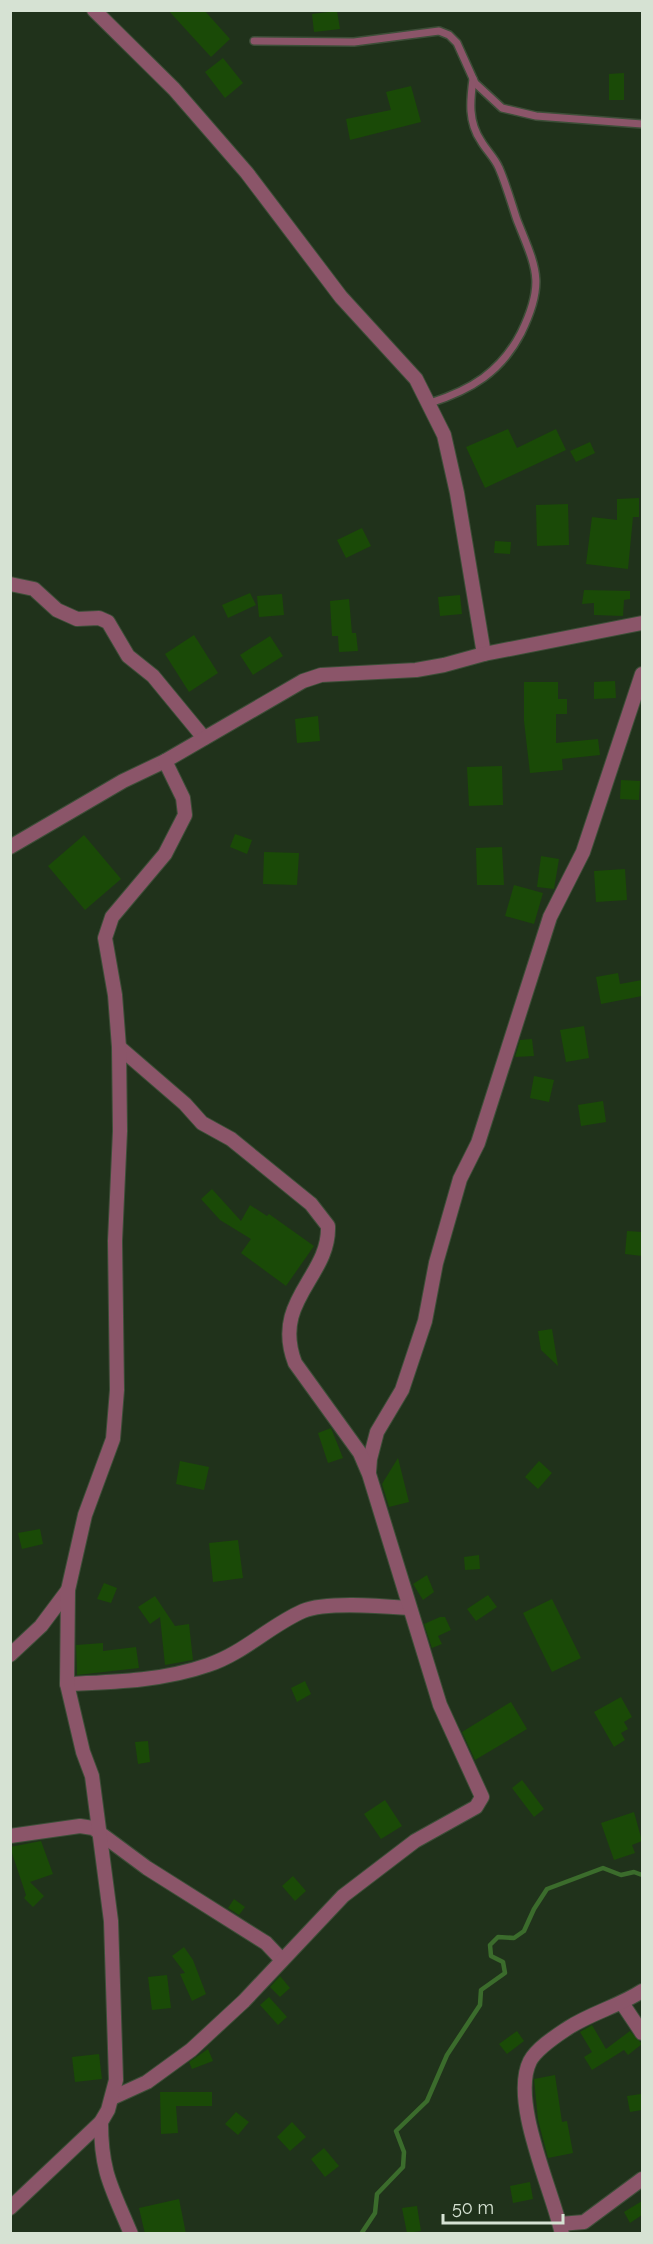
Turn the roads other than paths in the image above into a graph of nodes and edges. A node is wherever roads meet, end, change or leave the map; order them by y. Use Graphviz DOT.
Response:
graph roads {
  1 [pos="94,10"];
  2 [pos="254,41"];
  3 [pos="473,78"];
  4 [pos="642,124"];
  5 [pos="430,403"];
  6 [pos="10,584"];
  7 [pos="642,623"];
  8 [pos="484,654"];
  9 [pos="642,674"];
  10 [pos="204,738"];
  11 [pos="165,761"];
  12 [pos="10,847"];
  13 [pos="119,1047"];
  14 [pos="369,1474"];
  15 [pos="68,1590"];
  16 [pos="408,1608"];
  17 [pos="10,1654"];
  18 [pos="67,1684"];
  19 [pos="101,1831"];
  20 [pos="10,1836"];
  21 [pos="282,1960"];
  22 [pos="642,1991"];
  23 [pos="622,2003"];
  24 [pos="642,2032"];
  25 [pos="112,2098"];
  26 [pos="101,2122"];
  27 [pos="642,2179"];
  28 [pos="10,2208"];
  29 [pos="561,2229"];
  30 [pos="131,2234"];
  1 -- 5 [label="street"];
  2 -- 3 [label="lane"];
  3 -- 4 [label="lane"];
  3 -- 5 [label="lane"];
  5 -- 8 [label="street"];
  6 -- 10 [label="street"];
  7 -- 8 [label="street"];
  8 -- 10 [label="street"];
  9 -- 14 [label="street"];
  10 -- 11 [label="street"];
  11 -- 12 [label="street"];
  11 -- 13 [label="street"];
  13 -- 14 [label="street"];
  13 -- 15 [label="street"];
  14 -- 16 [label="street"];
  15 -- 17 [label="street"];
  15 -- 18 [label="street"];
  16 -- 18 [label="street"];
  16 -- 21 [label="street"];
  18 -- 19 [label="street"];
  19 -- 20 [label="street"];
  19 -- 21 [label="street"];
  19 -- 25 [label="street"];
  21 -- 25 [label="street"];
  22 -- 23 [label="street"];
  23 -- 24 [label="street"];
  23 -- 29 [label="street"];
  25 -- 26 [label="street"];
  26 -- 28 [label="street"];
  26 -- 30 [label="street"];
  27 -- 29 [label="street"];
}
